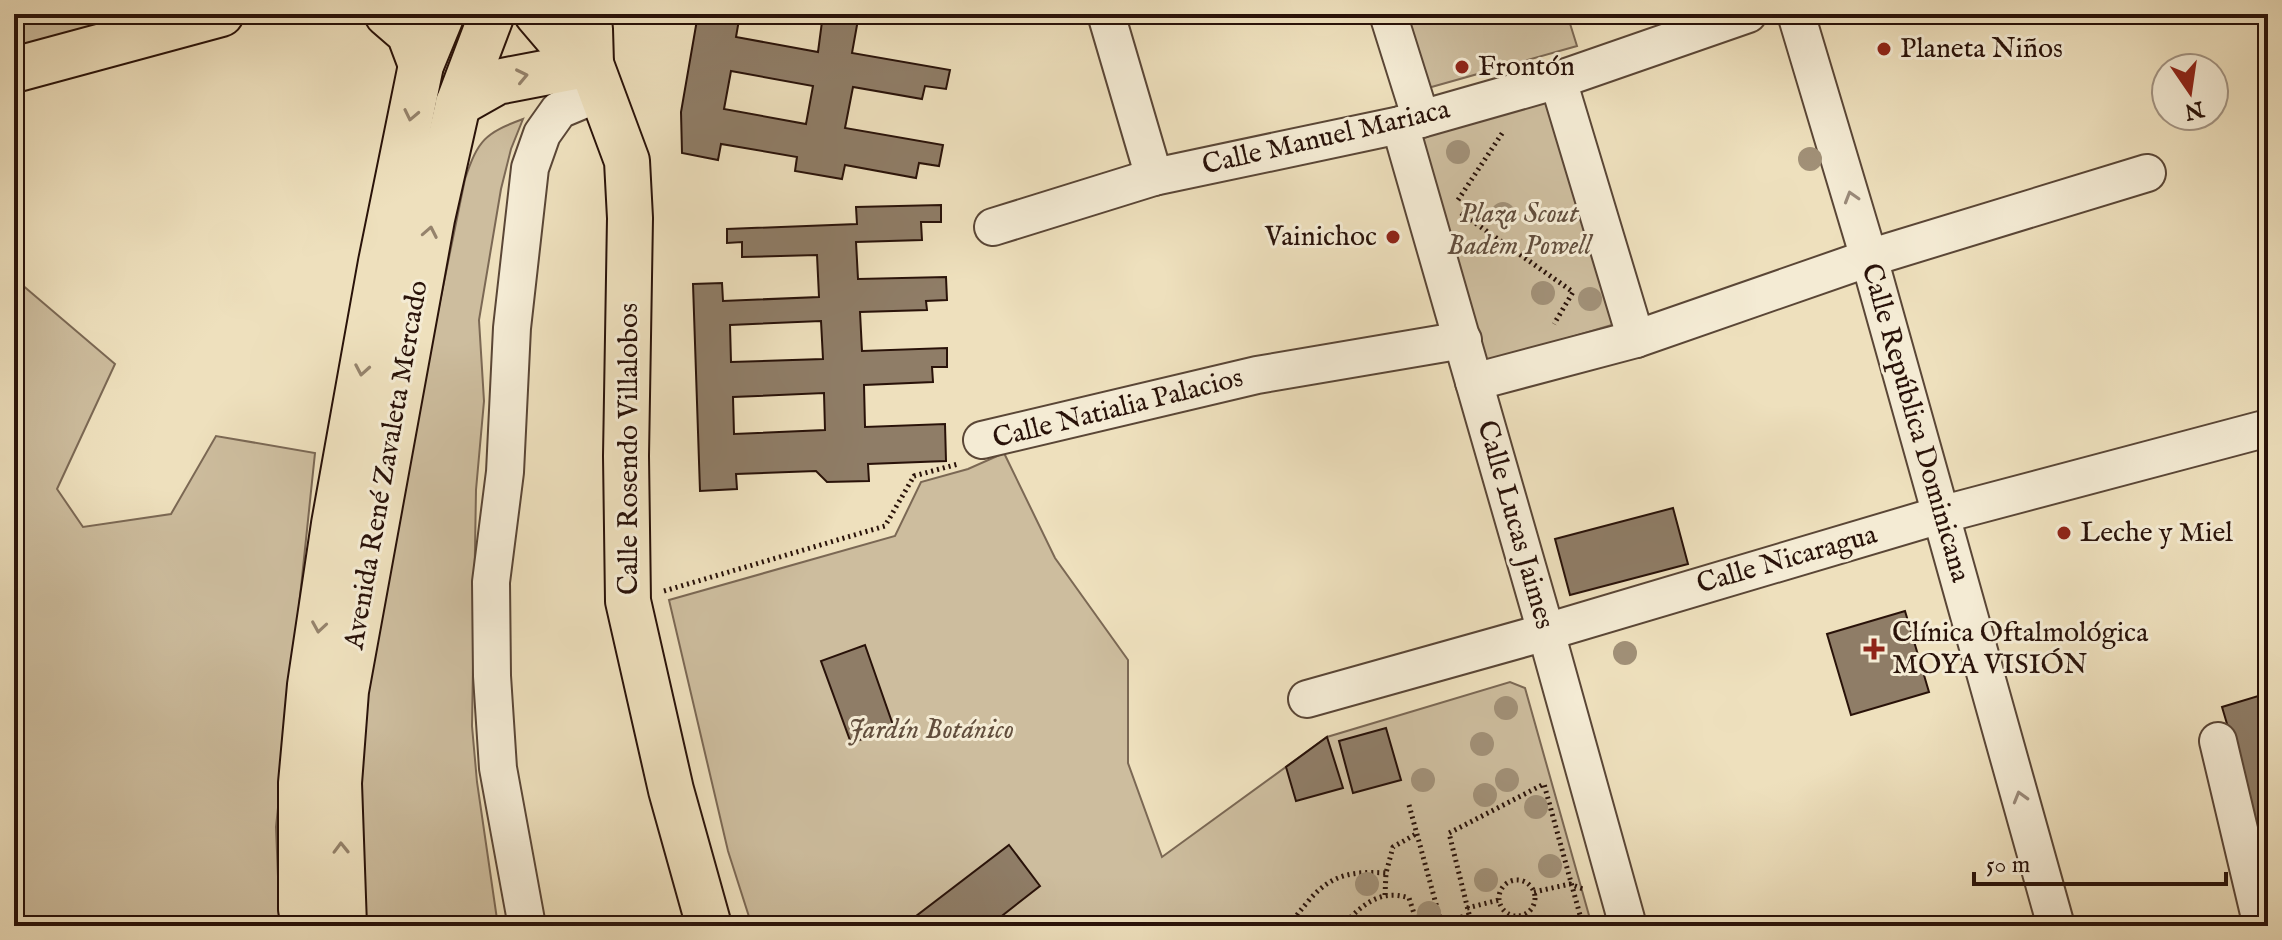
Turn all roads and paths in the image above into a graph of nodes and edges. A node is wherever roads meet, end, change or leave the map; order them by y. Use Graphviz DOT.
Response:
graph roads {
  1 [pos="221,14"];
  2 [pos="387,14"];
  3 [pos="442,14"];
  4 [pos="492,14"];
  5 [pos="537,14"];
  6 [pos="585,14"];
  7 [pos="1106,14"];
  8 [pos="1388,14"];
  9 [pos="1748,14"];
  10 [pos="1796,14"];
  11 [pos="421,65"];
  12 [pos="14,70"];
  13 [pos="596,78"];
  14 [pos="1558,80"];
  15 [pos="458,104"];
  16 [pos="1410,122"];
  17 [pos="1505,129"];
  18 [pos="2147,173"];
  19 [pos="1154,177"];
  20 [pos="993,227"];
  21 [pos="1869,258"];
  22 [pos="1552,327"];
  23 [pos="1636,339"];
  24 [pos="1463,340"];
  25 [pos="1474,382"];
  26 [pos="2268,428"];
  27 [pos="982,440"];
  28 [pos="1940,515"];
  29 [pos="674,588"];
  30 [pos="1546,632"];
  31 [pos="1307,699"];
  32 [pos="2218,741"];
  33 [pos="1409,805"];
  34 [pos="1416,834"];
  35 [pos="1386,873"];
  36 [pos="1614,882"];
  37 [pos="1570,884"];
  38 [pos="1534,892"];
  39 [pos="1385,895"];
  40 [pos="1499,900"];
  41 [pos="1467,908"];
  42 [pos="1469,915"];
  43 [pos="1441,924"];
  44 [pos="304,926"];
  45 [pos="344,926"];
  46 [pos="527,926"];
  47 [pos="709,926"];
  48 [pos="1292,926"];
  49 [pos="1342,926"];
  50 [pos="1418,926"];
  51 [pos="1426,926"];
  52 [pos="1472,926"];
  53 [pos="1583,926"];
  54 [pos="1628,926"];
  55 [pos="2056,926"];
  56 [pos="2262,926"];
  1 -- 12 [label="main road"];
  2 -- 11 [label="main road"];
  3 -- 11 [label="main road, Avenida René Zavaleta Mercado"];
  4 -- 15 [label="main road, Avenida René Zavaleta Mercado"];
  5 -- 13 [label="main road"];
  6 -- 13 [label="main road, Calle Rosendo Villalobos"];
  7 -- 19 [label="street"];
  8 -- 16 [label="street, Calle Lucas Jaimes"];
  9 -- 14 [label="street, Calle Manuel Mariaca"];
  21 -- 10 [label="street, Calle República Dominicana, one-way"];
  11 -- 44 [label="main road, Avenida René Zavaleta Mercado, one-way"];
  15 -- 13 [label="main road, one-way"];
  13 -- 46 [label="street"];
  13 -- 47 [label="main road, Calle Rosendo Villalobos"];
  14 -- 16 [label="street, Calle Manuel Mariaca"];
  14 -- 23 [label="street"];
  45 -- 15 [label="main road, Avenida René Zavaleta Mercado, one-way"];
  16 -- 19 [label="street, Calle Manuel Mariaca"];
  16 -- 24 [label="street, Calle Lucas Jaimes"];
  17 -- 22 [label="path"];
  18 -- 21 [label="street"];
  19 -- 20 [label="street, Calle Manuel Mariaca"];
  21 -- 23 [label="street"];
  21 -- 28 [label="street, Calle República Dominicana"];
  23 -- 25 [label="street"];
  24 -- 25 [label="street, Calle Lucas Jaimes"];
  24 -- 27 [label="street, Calle Natialia Palacios"];
  25 -- 30 [label="street, Calle Lucas Jaimes"];
  26 -- 28 [label="street, Calle Nicaragua"];
  27 -- 29 [label="path, Calle Natialia Palacios"];
  28 -- 30 [label="street, Calle Nicaragua"];
  55 -- 28 [label="street, Calle República Dominicana, one-way"];
  30 -- 31 [label="street, Calle Nicaragua"];
  30 -- 36 [label="street, Calle Lucas Jaimes"];
  32 -- 56 [label="street"];
  33 -- 34 [label="path"];
  34 -- 35 [label="path"];
  34 -- 43 [label="path"];
  35 -- 39 [label="path"];
  35 -- 48 [label="path"];
  36 -- 37 [label="path"];
  36 -- 54 [label="street, Calle Lucas Jaimes"];
  37 -- 38 [label="path"];
  37 -- 41 [label="path"];
  37 -- 53 [label="path"];
  38 -- 40 [label="path"];
  38 -- 40 [label="path"];
  39 -- 49 [label="path"];
  39 -- 50 [label="path"];
  40 -- 41 [label="path"];
  41 -- 42 [label="path"];
  42 -- 43 [label="path"];
  42 -- 52 [label="path"];
  43 -- 51 [label="path"];
}
